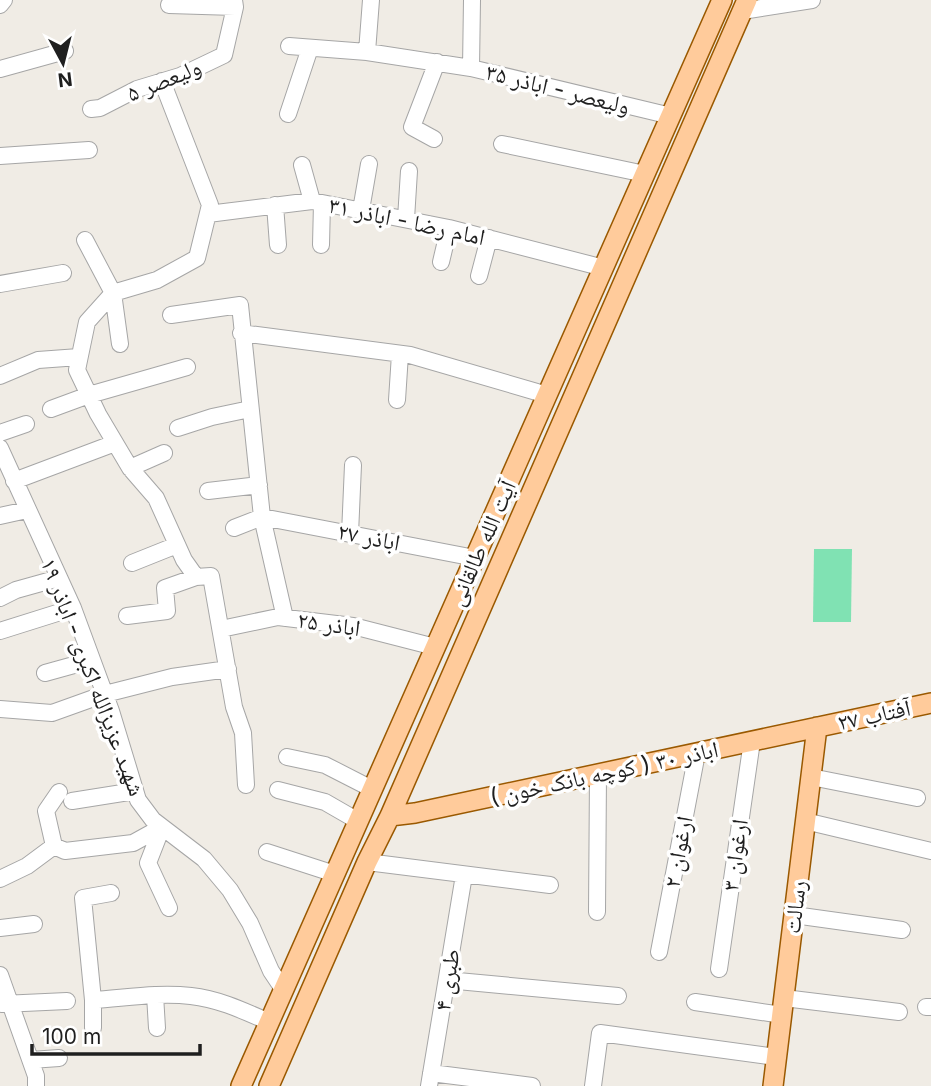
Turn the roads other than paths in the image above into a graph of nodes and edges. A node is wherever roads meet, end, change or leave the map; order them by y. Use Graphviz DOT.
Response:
graph roads {
  1 [pos="4,0"];
  2 [pos="371,0"];
  3 [pos="472,0"];
  4 [pos="722,0"];
  5 [pos="812,0"];
  6 [pos="234,3"];
  7 [pos="0,5"];
  8 [pos="169,5"];
  9 [pos="745,6"];
  10 [pos="289,46"];
  11 [pos="310,48"];
  12 [pos="65,51"];
  13 [pos="367,52"];
  14 [pos="437,62"];
  15 [pos="471,68"];
  16 [pos="0,69"];
  17 [pos="162,81"];
  18 [pos="91,110"];
  19 [pos="288,114"];
  20 [pos="671,116"];
  21 [pos="434,139"];
  22 [pos="502,144"];
  23 [pos="89,150"];
  24 [pos="0,156"];
  25 [pos="369,164"];
  26 [pos="302,165"];
  27 [pos="409,170"];
  28 [pos="645,174"];
  29 [pos="317,202"];
  30 [pos="275,205"];
  31 [pos="362,210"];
  32 [pos="208,214"];
  33 [pos="406,219"];
  34 [pos="449,228"];
  35 [pos="489,238"];
  36 [pos="85,240"];
  37 [pos="278,245"];
  38 [pos="321,245"];
  39 [pos="441,262"];
  40 [pos="604,268"];
  41 [pos="63,273"];
  42 [pos="479,276"];
  43 [pos="0,284"];
  44 [pos="113,293"];
  45 [pos="171,316"];
  46 [pos="241,333"];
  47 [pos="120,344"];
  48 [pos="400,354"];
  49 [pos="79,357"];
  50 [pos="187,367"];
  51 [pos="0,376"];
  52 [pos="89,395"];
  53 [pos="547,395"];
  54 [pos="397,400"];
  55 [pos="51,409"];
  56 [pos="250,409"];
  57 [pos="26,424"];
  58 [pos="178,428"];
  59 [pos="0,433"];
  60 [pos="115,443"];
  61 [pos="0,448"];
  62 [pos="164,453"];
  63 [pos="353,465"];
  64 [pos="4,467"];
  65 [pos="130,468"];
  66 [pos="14,481"];
  67 [pos="259,485"];
  68 [pos="208,491"];
  69 [pos="27,510"];
  70 [pos="0,516"];
  71 [pos="262,517"];
  72 [pos="234,528"];
  73 [pos="350,534"];
  74 [pos="177,545"];
  75 [pos="475,558"];
  76 [pos="132,564"];
  77 [pos="196,577"];
  78 [pos="59,578"];
  79 [pos="0,598"];
  80 [pos="73,608"];
  81 [pos="127,617"];
  82 [pos="285,618"];
  83 [pos="221,629"];
  84 [pos="0,631"];
  85 [pos="435,647"];
  86 [pos="92,660"];
  87 [pos="228,669"];
  88 [pos="45,673"];
  89 [pos="105,694"];
  90 [pos="931,703"];
  91 [pos="0,709"];
  92 [pos="817,727"];
  93 [pos="752,741"];
  94 [pos="697,753"];
  95 [pos="287,757"];
  96 [pos="598,774"];
  97 [pos="811,777"];
  98 [pos="246,785"];
  99 [pos="372,789"];
  100 [pos="278,790"];
  101 [pos="135,791"];
  102 [pos="917,798"];
  103 [pos="390,816"];
  104 [pos="358,821"];
  105 [pos="805,821"];
  106 [pos="162,827"];
  107 [pos="54,846"];
  108 [pos="931,851"];
  109 [pos="267,852"];
  110 [pos="367,862"];
  111 [pos="335,874"];
  112 [pos="464,874"];
  113 [pos="0,879"];
  114 [pos="357,884"];
  115 [pos="550,885"];
  116 [pos="111,893"];
  117 [pos="169,908"];
  118 [pos="597,912"];
  119 [pos="794,915"];
  120 [pos="34,924"];
  121 [pos="311,927"];
  122 [pos="0,928"];
  123 [pos="902,930"];
  124 [pos="334,937"];
  125 [pos="659,952"];
  126 [pos="719,969"];
  127 [pos="0,975"];
  128 [pos="447,980"];
  129 [pos="284,989"];
  130 [pos="155,995"];
  131 [pos="618,996"];
  132 [pos="93,1000"];
  133 [pos="67,1001"];
  134 [pos="695,1002"];
  135 [pos="6,1004"];
  136 [pos="783,1006"];
  137 [pos="899,1013"];
  138 [pos="269,1022"];
  139 [pos="93,1028"];
  140 [pos="157,1028"];
  141 [pos="776,1057"];
  142 [pos="59,1058"];
  143 [pos="31,1060"];
  144 [pos="430,1080"];
  145 [pos="36,1086"];
  146 [pos="241,1086"];
  147 [pos="269,1086"];
  148 [pos="532,1086"];
  149 [pos="593,1086"];
  150 [pos="773,1086"];
  1 -- 7 [label="street"];
  2 -- 13 [label="street"];
  3 -- 15 [label="street, ولیعصر - اباذر ۳۵"];
  4 -- 20 [label="main road, آیت الله طالقانی"];
  5 -- 9 [label="street"];
  6 -- 8 [label="street"];
  6 -- 17 [label="street, ولیعصر ۵"];
  9 -- 103 [label="main road, آیت الله طالقانی"];
  10 -- 11 [label="street"];
  11 -- 13 [label="street"];
  11 -- 19 [label="street"];
  12 -- 16 [label="street"];
  13 -- 14 [label="street"];
  14 -- 15 [label="street"];
  14 -- 21 [label="street"];
  15 -- 20 [label="street, ولیعصر - اباذر ۳۵"];
  17 -- 18 [label="street, ولیعصر ۵"];
  17 -- 32 [label="street"];
  20 -- 28 [label="main road, آیت الله طالقانی"];
  22 -- 28 [label="street"];
  23 -- 24 [label="street"];
  25 -- 31 [label="street"];
  26 -- 29 [label="street"];
  27 -- 33 [label="street"];
  28 -- 40 [label="main road, آیت الله طالقانی"];
  29 -- 30 [label="street, امام رضا - اباذر ۳۱"];
  29 -- 31 [label="street, امام رضا - اباذر ۳۱"];
  29 -- 38 [label="street"];
  30 -- 32 [label="street, امام رضا - اباذر ۳۱"];
  30 -- 37 [label="street"];
  31 -- 33 [label="street, امام رضا - اباذر ۳۱"];
  32 -- 44 [label="street"];
  33 -- 34 [label="street, امام رضا - اباذر ۳۱"];
  34 -- 35 [label="street, امام رضا - اباذر ۳۱"];
  34 -- 39 [label="street"];
  35 -- 40 [label="street, امام رضا - اباذر ۳۱"];
  35 -- 42 [label="street"];
  36 -- 44 [label="street"];
  40 -- 53 [label="main road, آیت الله طالقانی"];
  41 -- 43 [label="street"];
  44 -- 47 [label="street"];
  44 -- 49 [label="street"];
  45 -- 46 [label="street"];
  46 -- 48 [label="street"];
  46 -- 56 [label="street"];
  48 -- 53 [label="street"];
  48 -- 54 [label="street"];
  49 -- 51 [label="street"];
  49 -- 52 [label="street"];
  50 -- 52 [label="street"];
  52 -- 55 [label="street"];
  52 -- 60 [label="street"];
  53 -- 75 [label="main road, آیت الله طالقانی"];
  56 -- 58 [label="street"];
  56 -- 67 [label="street"];
  57 -- 59 [label="street"];
  60 -- 65 [label="street"];
  60 -- 66 [label="street"];
  61 -- 64 [label="street, شهید عزیزالله اکبری - اباذر ۱۹"];
  62 -- 65 [label="street"];
  63 -- 73 [label="street"];
  64 -- 66 [label="street, شهید عزیزالله اکبری - اباذر ۱۹"];
  65 -- 74 [label="street"];
  66 -- 69 [label="street, شهید عزیزالله اکبری - اباذر ۱۹"];
  67 -- 68 [label="street"];
  67 -- 71 [label="street"];
  69 -- 70 [label="street"];
  69 -- 78 [label="street, شهید عزیزالله اکبری - اباذر ۱۹"];
  71 -- 72 [label="street"];
  71 -- 73 [label="street, اباذر ۲۷"];
  71 -- 82 [label="street"];
  73 -- 75 [label="street, اباذر ۲۷"];
  74 -- 76 [label="street"];
  74 -- 77 [label="street"];
  75 -- 85 [label="main road, آیت الله طالقانی"];
  77 -- 81 [label="street"];
  77 -- 83 [label="street"];
  78 -- 79 [label="street"];
  78 -- 80 [label="street, شهید عزیزالله اکبری - اباذر ۱۹"];
  80 -- 84 [label="street"];
  80 -- 86 [label="street, شهید عزیزالله اکبری - اباذر ۱۹"];
  82 -- 83 [label="street, اباذر ۲۵"];
  82 -- 85 [label="street, اباذر ۲۵"];
  83 -- 87 [label="street"];
  85 -- 99 [label="main road, آیت الله طالقانی"];
  86 -- 88 [label="street"];
  86 -- 89 [label="street, شهید عزیزالله اکبری - اباذر ۱۹"];
  87 -- 89 [label="street"];
  87 -- 98 [label="street"];
  89 -- 91 [label="street"];
  89 -- 101 [label="street, شهید عزیزالله اکبری - اباذر ۱۹"];
  90 -- 92 [label="main road, آفتاب ۲۷"];
  92 -- 93 [label="main road, اباذر ۳۰ ( کوچه بانک خون )"];
  92 -- 97 [label="main road, رسالت"];
  93 -- 94 [label="main road, اباذر ۳۰ ( کوچه بانک خون )"];
  93 -- 126 [label="street, ارغوان ۳"];
  94 -- 96 [label="main road, اباذر ۳۰ ( کوچه بانک خون )"];
  94 -- 125 [label="street, ارغوان ۲"];
  95 -- 99 [label="street"];
  96 -- 103 [label="main road, اباذر ۳۰ ( کوچه بانک خون )"];
  96 -- 118 [label="street"];
  97 -- 102 [label="street"];
  97 -- 105 [label="main road, رسالت"];
  99 -- 104 [label="main road, آیت الله طالقانی"];
  100 -- 104 [label="street"];
  101 -- 106 [label="street, شهید عزیزالله اکبری - اباذر ۱۹"];
  101 -- 107 [label="street"];
  103 -- 110 [label="main road, آیت الله طالقانی"];
  104 -- 111 [label="main road, آیت الله طالقانی"];
  105 -- 108 [label="street"];
  105 -- 119 [label="main road, رسالت"];
  106 -- 107 [label="street"];
  106 -- 117 [label="street"];
  106 -- 129 [label="street, شهید عزیزالله اکبری - اباذر ۱۹"];
  107 -- 113 [label="street"];
  109 -- 111 [label="street"];
  110 -- 112 [label="street"];
  110 -- 114 [label="main road, آیت الله طالقانی"];
  111 -- 114 [label="main road"];
  111 -- 121 [label="main road, آیت الله طالقانی"];
  112 -- 115 [label="street"];
  112 -- 128 [label="street, طبری ۴"];
  114 -- 124 [label="main road, آیت الله طالقانی"];
  116 -- 132 [label="street"];
  119 -- 123 [label="street"];
  119 -- 136 [label="main road, رسالت"];
  120 -- 122 [label="street"];
  121 -- 124 [label="main road"];
  121 -- 129 [label="main road, آیت الله طالقانی"];
  124 -- 147 [label="main road, آیت الله طالقانی"];
  127 -- 135 [label="street"];
  128 -- 131 [label="street"];
  128 -- 144 [label="street, طبری ۴"];
  129 -- 138 [label="main road, آیت الله طالقانی"];
  130 -- 132 [label="street"];
  130 -- 138 [label="street"];
  130 -- 140 [label="street"];
  132 -- 139 [label="street"];
  133 -- 135 [label="street"];
  134 -- 136 [label="street"];
  135 -- 143 [label="street"];
  136 -- 137 [label="street"];
  136 -- 141 [label="main road, رسالت"];
  138 -- 146 [label="main road, آیت الله طالقانی"];
  141 -- 149 [label="street"];
  141 -- 150 [label="main road, رسالت"];
  142 -- 143 [label="street"];
  143 -- 145 [label="street"];
  144 -- 148 [label="street"];
}
